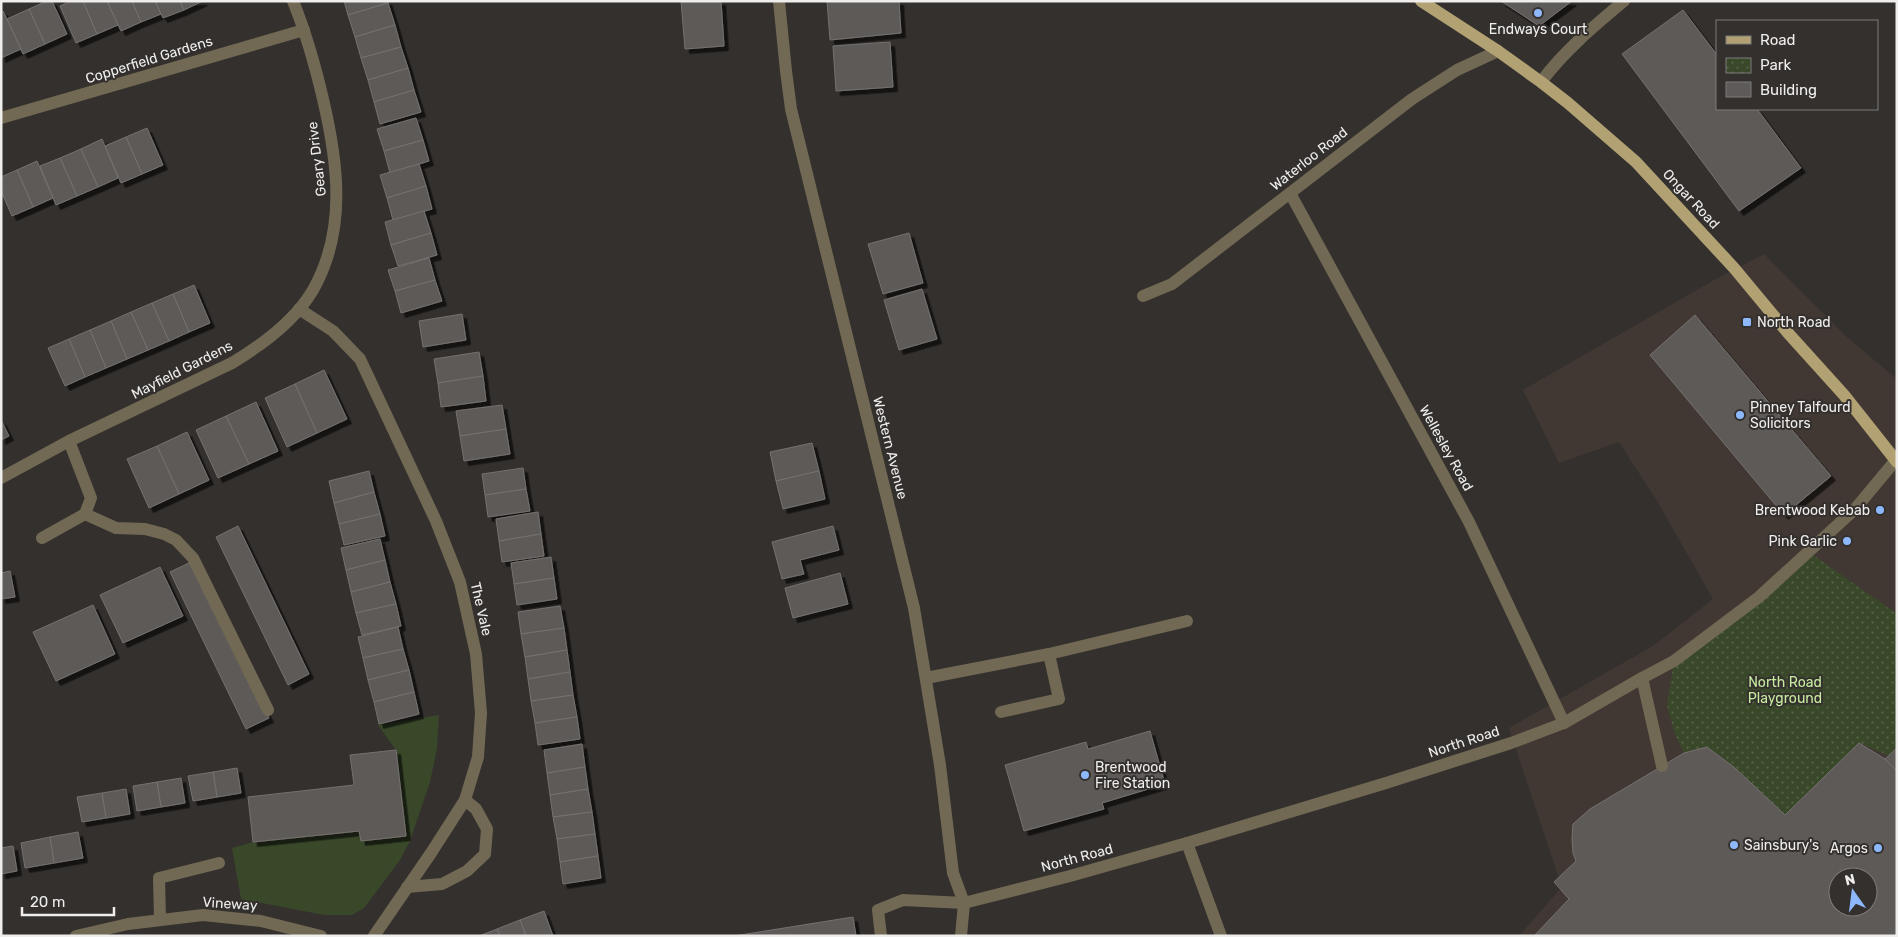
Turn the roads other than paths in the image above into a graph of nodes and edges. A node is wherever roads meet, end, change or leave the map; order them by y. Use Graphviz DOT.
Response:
graph roads {
  1 [pos="293,1"];
  2 [pos="779,1"];
  3 [pos="1421,1"];
  4 [pos="1624,1"];
  5 [pos="304,30"];
  6 [pos="1498,51"];
  7 [pos="1541,82"];
  8 [pos="1,118"];
  9 [pos="1290,193"];
  10 [pos="1143,296"];
  11 [pos="299,309"];
  12 [pos="69,441"];
  13 [pos="1896,462"];
  14 [pos="1,478"];
  15 [pos="85,514"];
  16 [pos="42,538"];
  17 [pos="1187,620"];
  18 [pos="1049,654"];
  19 [pos="926,678"];
  20 [pos="1642,678"];
  21 [pos="268,710"];
  22 [pos="1001,712"];
  23 [pos="1564,724"];
  24 [pos="1662,766"];
  25 [pos="465,800"];
  26 [pos="1188,843"];
  27 [pos="219,864"];
  28 [pos="407,887"];
  29 [pos="964,903"];
  30 [pos="160,920"];
  31 [pos="76,936"];
  32 [pos="321,936"];
  33 [pos="374,936"];
  34 [pos="881,936"];
  35 [pos="961,936"];
  36 [pos="1221,936"];
  1 -- 5 [label="street, Geary Drive"];
  2 -- 19 [label="street, Western Avenue"];
  3 -- 6 [label="main road, Ongar Road"];
  4 -- 7 [label="street"];
  5 -- 8 [label="street, Copperfield Gardens"];
  5 -- 11 [label="street, Geary Drive"];
  6 -- 7 [label="main road, Ongar Road"];
  6 -- 9 [label="street, Waterloo Road"];
  7 -- 13 [label="main road, Ongar Road"];
  9 -- 10 [label="street, Waterloo Road"];
  9 -- 23 [label="street, Wellesley Road"];
  11 -- 12 [label="street, Mayfield Gardens"];
  11 -- 25 [label="street, The Vale"];
  12 -- 14 [label="street, Mayfield Gardens"];
  12 -- 15 [label="street"];
  13 -- 20 [label="street, North Road"];
  15 -- 16 [label="street"];
  15 -- 21 [label="street"];
  17 -- 18 [label="street"];
  18 -- 19 [label="street"];
  18 -- 22 [label="street"];
  19 -- 29 [label="street, Western Avenue"];
  20 -- 23 [label="street, North Road"];
  20 -- 24 [label="street"];
  23 -- 26 [label="street, North Road"];
  25 -- 28 [label="street, The Vale"];
  25 -- 28 [label="street"];
  26 -- 29 [label="street, North Road"];
  26 -- 36 [label="street"];
  27 -- 30 [label="street"];
  28 -- 33 [label="street, The Vale"];
  29 -- 34 [label="street, North Road"];
  29 -- 35 [label="street"];
  30 -- 31 [label="street, Vineway"];
  30 -- 32 [label="street, Vineway"];
}
